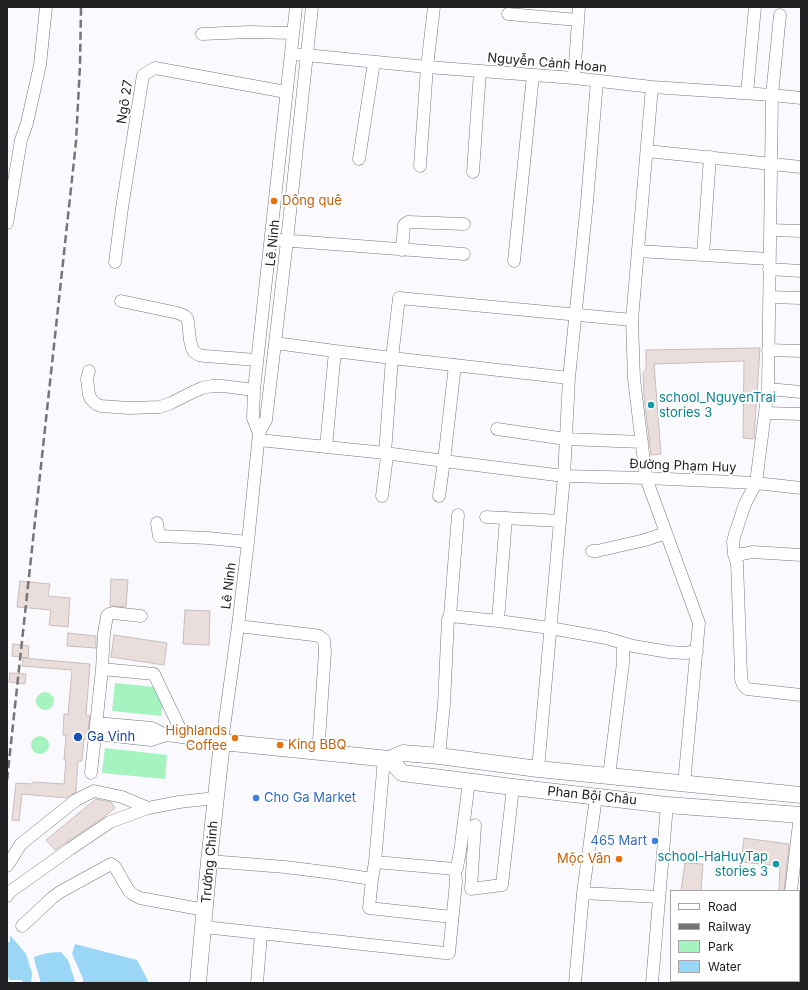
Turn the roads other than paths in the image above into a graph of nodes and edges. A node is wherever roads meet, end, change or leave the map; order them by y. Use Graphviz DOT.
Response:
graph roads {
  1 [pos="46,7"];
  2 [pos="296,7"];
  3 [pos="312,7"];
  4 [pos="434,7"];
  5 [pos="578,7"];
  6 [pos="755,7"];
  7 [pos="508,14"];
  8 [pos="780,15"];
  9 [pos="578,20"];
  10 [pos="293,33"];
  11 [pos="202,34"];
  12 [pos="291,54"];
  13 [pos="306,55"];
  14 [pos="374,62"];
  15 [pos="427,67"];
  16 [pos="480,71"];
  17 [pos="533,75"];
  18 [pos="574,78"];
  19 [pos="598,81"];
  20 [pos="652,87"];
  21 [pos="286,92"];
  22 [pos="747,93"];
  23 [pos="772,95"];
  24 [pos="801,98"];
  25 [pos="647,151"];
  26 [pos="710,157"];
  27 [pos="359,159"];
  28 [pos="771,164"];
  29 [pos="420,166"];
  30 [pos="801,167"];
  31 [pos="473,172"];
  32 [pos="7,223"];
  33 [pos="464,224"];
  34 [pos="770,230"];
  35 [pos="801,231"];
  36 [pos="271,239"];
  37 [pos="287,241"];
  38 [pos="402,250"];
  39 [pos="638,251"];
  40 [pos="464,254"];
  41 [pos="703,255"];
  42 [pos="514,261"];
  43 [pos="115,262"];
  44 [pos="769,264"];
  45 [pos="801,271"];
  46 [pos="769,297"];
  47 [pos="801,298"];
  48 [pos="121,302"];
  49 [pos="575,315"];
  50 [pos="632,320"];
  51 [pos="275,343"];
  52 [pos="768,350"];
  53 [pos="801,351"];
  54 [pos="335,352"];
  55 [pos="392,358"];
  56 [pos="257,360"];
  57 [pos="455,365"];
  58 [pos="89,371"];
  59 [pos="569,378"];
  60 [pos="768,389"];
  61 [pos="254,390"];
  62 [pos="801,392"];
  63 [pos="765,413"];
  64 [pos="801,414"];
  65 [pos="497,429"];
  66 [pos="259,436"];
  67 [pos="566,439"];
  68 [pos="642,442"];
  69 [pos="326,447"];
  70 [pos="385,453"];
  71 [pos="444,461"];
  72 [pos="564,476"];
  73 [pos="646,478"];
  74 [pos="756,483"];
  75 [pos="801,488"];
  76 [pos="382,496"];
  77 [pos="439,496"];
  78 [pos="458,515"];
  79 [pos="486,517"];
  80 [pos="506,518"];
  81 [pos="560,521"];
  82 [pos="157,523"];
  83 [pos="666,532"];
  84 [pos="248,542"];
  85 [pos="592,551"];
  86 [pos="734,554"];
  87 [pos="801,555"];
  88 [pos="140,616"];
  89 [pos="450,616"];
  90 [pos="498,621"];
  91 [pos="238,626"];
  92 [pos="550,628"];
  93 [pos="623,643"];
  94 [pos="697,651"];
  95 [pos="102,669"];
  96 [pos="801,694"];
  97 [pos="95,729"];
  98 [pos="184,737"];
  99 [pos="319,740"];
  100 [pos="222,742"];
  101 [pos="439,756"];
  102 [pos="387,759"];
  103 [pos="516,766"];
  104 [pos="538,769"];
  105 [pos="91,774"];
  106 [pos="609,776"];
  107 [pos="468,782"];
  108 [pos="684,784"];
  109 [pos="513,787"];
  110 [pos="737,789"];
  111 [pos="801,795"];
  112 [pos="596,797"];
  113 [pos="216,798"];
  114 [pos="667,805"];
  115 [pos="148,808"];
  116 [pos="736,809"];
  117 [pos="800,815"];
  118 [pos="475,825"];
  119 [pos="209,861"];
  120 [pos="375,862"];
  121 [pos="7,866"];
  122 [pos="455,870"];
  123 [pos="372,879"];
  124 [pos="791,890"];
  125 [pos="583,893"];
  126 [pos="7,896"];
  127 [pos="659,897"];
  128 [pos="206,910"];
  129 [pos="452,916"];
  130 [pos="22,926"];
  131 [pos="204,927"];
  132 [pos="261,934"];
  133 [pos="198,983"];
  134 [pos="256,983"];
  135 [pos="574,983"];
  136 [pos="652,983"];
  1 -- 32 [label="street"];
  2 -- 10 [label="street, Lê Ninh"];
  3 -- 13 [label="street, Lê Ninh"];
  4 -- 15 [label="street"];
  5 -- 9 [label="street"];
  6 -- 22 [label="street"];
  7 -- 9 [label="street"];
  8 -- 23 [label="street"];
  9 -- 18 [label="street"];
  10 -- 11 [label="street"];
  10 -- 12 [label="street, Lê Ninh"];
  12 -- 13 [label="street, Nguyễn Cảnh Hoan"];
  12 -- 21 [label="street, Lê Ninh"];
  13 -- 14 [label="street, Nguyễn Cảnh Hoan"];
  13 -- 37 [label="street, Lê Ninh"];
  14 -- 15 [label="street, Nguyễn Cảnh Hoan"];
  14 -- 27 [label="street"];
  15 -- 16 [label="street, Nguyễn Cảnh Hoan"];
  15 -- 29 [label="street"];
  16 -- 17 [label="street, Nguyễn Cảnh Hoan"];
  16 -- 31 [label="street"];
  17 -- 18 [label="street, Nguyễn Cảnh Hoan"];
  17 -- 42 [label="street"];
  18 -- 19 [label="street, Nguyễn Cảnh Hoan"];
  19 -- 20 [label="street, Nguyễn Cảnh Hoan"];
  19 -- 49 [label="street"];
  20 -- 22 [label="street, Nguyễn Cảnh Hoan"];
  20 -- 25 [label="street"];
  21 -- 36 [label="street, Lê Ninh"];
  21 -- 43 [label="street, Ngõ 27"];
  22 -- 23 [label="street, Nguyễn Cảnh Hoan"];
  23 -- 24 [label="street, Nguyễn Cảnh Hoan"];
  23 -- 28 [label="street"];
  25 -- 26 [label="street"];
  25 -- 39 [label="street"];
  26 -- 28 [label="street"];
  26 -- 41 [label="street"];
  28 -- 30 [label="street"];
  28 -- 34 [label="street"];
  33 -- 38 [label="street"];
  34 -- 35 [label="street"];
  34 -- 44 [label="street"];
  36 -- 37 [label="street"];
  36 -- 56 [label="street, Lê Ninh"];
  37 -- 38 [label="street"];
  37 -- 51 [label="street, Lê Ninh"];
  38 -- 40 [label="street"];
  39 -- 41 [label="street"];
  39 -- 50 [label="street"];
  41 -- 44 [label="street"];
  44 -- 45 [label="street"];
  44 -- 46 [label="street"];
  46 -- 47 [label="street"];
  46 -- 52 [label="street"];
  48 -- 56 [label="street"];
  49 -- 50 [label="street"];
  49 -- 55 [label="street"];
  49 -- 59 [label="street"];
  50 -- 68 [label="street"];
  51 -- 54 [label="street"];
  51 -- 66 [label="street, Lê Ninh"];
  52 -- 53 [label="street"];
  52 -- 60 [label="street"];
  54 -- 55 [label="street"];
  54 -- 69 [label="street"];
  55 -- 57 [label="street"];
  55 -- 70 [label="street"];
  56 -- 61 [label="street, Lê Ninh"];
  57 -- 59 [label="street"];
  57 -- 71 [label="street"];
  58 -- 61 [label="street"];
  59 -- 67 [label="street"];
  60 -- 62 [label="street"];
  60 -- 63 [label="street"];
  61 -- 66 [label="street, Lê Ninh"];
  63 -- 64 [label="street"];
  63 -- 74 [label="street"];
  65 -- 67 [label="street"];
  66 -- 69 [label="street, Đường Phạm Huy"];
  66 -- 84 [label="street, Lê Ninh"];
  67 -- 68 [label="street"];
  67 -- 72 [label="street"];
  68 -- 73 [label="street"];
  69 -- 70 [label="street, Đường Phạm Huy"];
  70 -- 71 [label="street, Đường Phạm Huy"];
  70 -- 76 [label="street"];
  71 -- 72 [label="street, Đường Phạm Huy"];
  71 -- 77 [label="street"];
  72 -- 73 [label="street, Đường Phạm Huy"];
  72 -- 81 [label="street"];
  73 -- 74 [label="street, Đường Phạm Huy"];
  73 -- 83 [label="street"];
  74 -- 75 [label="street, Đường Phạm Huy"];
  74 -- 86 [label="street"];
  78 -- 89 [label="street"];
  79 -- 80 [label="street"];
  80 -- 81 [label="street"];
  80 -- 90 [label="street"];
  81 -- 92 [label="street"];
  82 -- 84 [label="street"];
  83 -- 85 [label="street"];
  83 -- 94 [label="street"];
  84 -- 91 [label="street, Lê Ninh"];
  86 -- 87 [label="street"];
  86 -- 96 [label="street"];
  88 -- 95 [label="street"];
  89 -- 90 [label="street"];
  89 -- 101 [label="street"];
  90 -- 92 [label="street"];
  91 -- 99 [label="street"];
  91 -- 100 [label="street, Lê Ninh"];
  92 -- 93 [label="street"];
  92 -- 104 [label="street"];
  93 -- 94 [label="street"];
  93 -- 106 [label="street"];
  94 -- 108 [label="street"];
  95 -- 97 [label="street"];
  95 -- 98 [label="street"];
  97 -- 98 [label="street"];
  97 -- 105 [label="street"];
  98 -- 100 [label="street"];
  100 -- 102 [label="main road, Phan Bội Châu"];
  100 -- 113 [label="main road, Trường Chinh"];
  101 -- 102 [label="main road, Phan Bội Châu"];
  101 -- 103 [label="main road, Phan Bội Châu"];
  102 -- 107 [label="main road, Phan Bội Châu"];
  102 -- 120 [label="street"];
  103 -- 104 [label="main road, Phan Bội Châu"];
  103 -- 109 [label="main road"];
  104 -- 106 [label="main road, Phan Bội Châu"];
  106 -- 108 [label="main road, Phan Bội Châu"];
  107 -- 109 [label="main road, Phan Bội Châu"];
  107 -- 122 [label="street"];
  108 -- 110 [label="main road, Phan Bội Châu"];
  109 -- 112 [label="main road, Phan Bội Châu"];
  109 -- 118 [label="street"];
  110 -- 111 [label="main road, Phan Bội Châu"];
  110 -- 116 [label="main road"];
  112 -- 114 [label="main road, Phan Bội Châu"];
  112 -- 125 [label="street"];
  113 -- 115 [label="street"];
  113 -- 119 [label="main road, Trường Chinh"];
  114 -- 116 [label="main road, Phan Bội Châu"];
  114 -- 127 [label="street"];
  115 -- 121 [label="street"];
  115 -- 126 [label="street"];
  116 -- 117 [label="main road, Phan Bội Châu"];
  117 -- 124 [label="street"];
  119 -- 123 [label="street"];
  119 -- 128 [label="main road, Trường Chinh"];
  120 -- 122 [label="street"];
  120 -- 123 [label="street"];
  122 -- 129 [label="street"];
  123 -- 129 [label="street"];
  125 -- 127 [label="street"];
  125 -- 135 [label="street"];
  127 -- 136 [label="street"];
  128 -- 130 [label="street"];
  128 -- 131 [label="main road, Trường Chinh"];
  129 -- 132 [label="street"];
  131 -- 132 [label="street"];
  131 -- 133 [label="main road, Trường Chinh"];
  132 -- 134 [label="street"];
}
